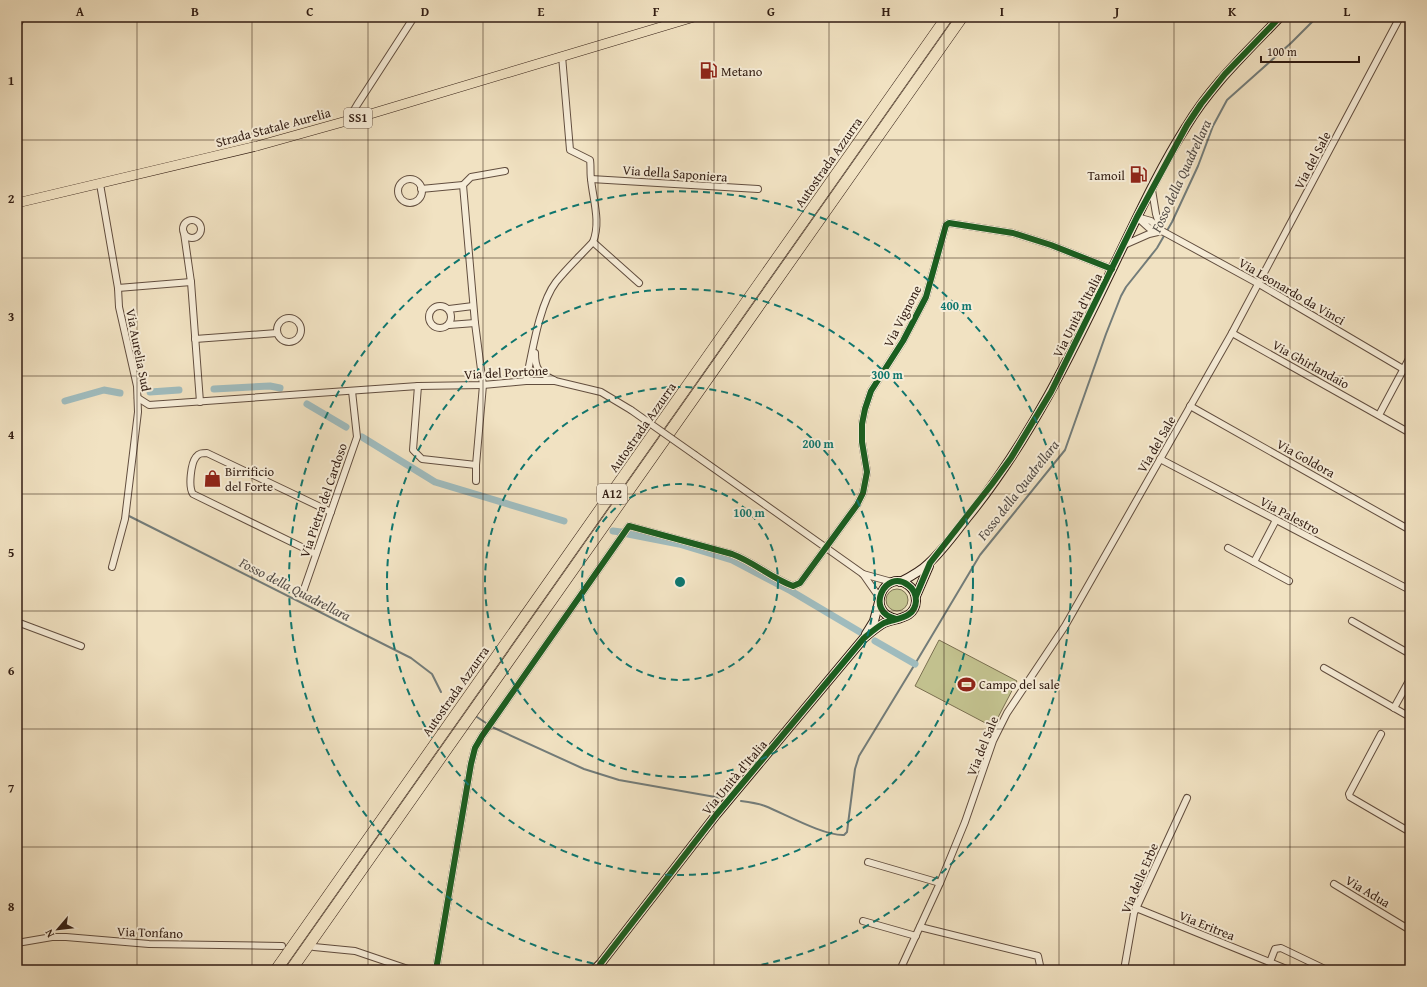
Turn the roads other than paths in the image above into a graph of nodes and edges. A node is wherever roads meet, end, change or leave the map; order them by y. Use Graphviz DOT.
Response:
graph roads {
  1 [pos="22,17"];
  2 [pos="414,17"];
  3 [pos="694,17"];
  4 [pos="947,17"];
  5 [pos="962,17"];
  6 [pos="1280,17"];
  7 [pos="1400,17"];
  8 [pos="17,26"];
  9 [pos="562,56"];
  10 [pos="357,118"];
  11 [pos="505,171"];
  12 [pos="591,179"];
  13 [pos="100,184"];
  14 [pos="463,185"];
  15 [pos="422,189"];
  16 [pos="758,189"];
  17 [pos="1152,190"];
  18 [pos="17,203"];
  19 [pos="1137,217"];
  20 [pos="1162,231"];
  21 [pos="184,233"];
  22 [pos="593,242"];
  23 [pos="1124,245"];
  24 [pos="1112,268"];
  25 [pos="191,282"];
  26 [pos="639,283"];
  27 [pos="1259,284"];
  28 [pos="118,288"];
  29 [pos="473,306"];
  30 [pos="449,310"];
  31 [pos="475,323"];
  32 [pos="449,325"];
  33 [pos="277,333"];
  34 [pos="1232,333"];
  35 [pos="195,339"];
  36 [pos="534,343"];
  37 [pos="1410,357"];
  38 [pos="1403,369"];
  39 [pos="1410,373"];
  40 [pos="555,380"];
  41 [pos="526,381"];
  42 [pos="483,385"];
  43 [pos="418,386"];
  44 [pos="352,391"];
  45 [pos="138,398"];
  46 [pos="200,402"];
  47 [pos="1190,406"];
  48 [pos="1378,415"];
  49 [pos="1410,433"];
  50 [pos="1160,459"];
  51 [pos="476,465"];
  52 [pos="476,481"];
  53 [pos="331,512"];
  54 [pos="1276,520"];
  55 [pos="1410,530"];
  56 [pos="825,548"];
  57 [pos="1228,548"];
  58 [pos="316,554"];
  59 [pos="1254,562"];
  60 [pos="930,563"];
  61 [pos="112,567"];
  62 [pos="863,574"];
  63 [pos="1289,581"];
  64 [pos="896,582"];
  65 [pos="1410,590"];
  66 [pos="303,592"];
  67 [pos="916,596"];
  68 [pos="879,600"];
  69 [pos="896,619"];
  70 [pos="1352,621"];
  71 [pos="17,622"];
  72 [pos="864,638"];
  73 [pos="81,646"];
  74 [pos="1410,654"];
  75 [pos="1324,668"];
  76 [pos="1410,679"];
  77 [pos="1394,708"];
  78 [pos="1410,717"];
  79 [pos="1381,734"];
  80 [pos="1187,798"];
  81 [pos="1410,832"];
  82 [pos="868,862"];
  83 [pos="940,883"];
  84 [pos="1334,884"];
  85 [pos="1136,908"];
  86 [pos="863,921"];
  87 [pos="920,927"];
  88 [pos="1410,930"];
  89 [pos="916,936"];
  90 [pos="17,942"];
  91 [pos="282,946"];
  92 [pos="314,947"];
  93 [pos="1270,962"];
  94 [pos="599,966"];
  95 [pos="1323,969"];
  96 [pos="276,970"];
  97 [pos="291,970"];
  98 [pos="411,970"];
  99 [pos="436,970"];
  100 [pos="594,970"];
  101 [pos="900,970"];
  102 [pos="1041,970"];
  103 [pos="1124,970"];
  104 [pos="1289,970"];
  1 -- 8 [label="street"];
  2 -- 10 [label="street"];
  3 -- 9 [label="main road, Strada Statale Aurelia / SS1"];
  4 -- 96 [label="highway, Autostrada Azzurra / A12"];
  5 -- 97 [label="highway, Autostrada Azzurra / A12"];
  6 -- 17 [label="main road, Via Unità d'Italia"];
  7 -- 27 [label="street, Via del Sale"];
  9 -- 10 [label="main road, Strada Statale Aurelia / SS1"];
  9 -- 12 [label="street"];
  10 -- 13 [label="main road, Strada Statale Aurelia / SS1"];
  11 -- 14 [label="street"];
  12 -- 16 [label="street, Via della Saponiera"];
  12 -- 22 [label="street"];
  13 -- 18 [label="main road, Strada Statale Aurelia / SS1"];
  13 -- 28 [label="street, Via Aurelia Sud"];
  14 -- 15 [label="street"];
  14 -- 29 [label="street"];
  17 -- 19 [label="main road, Via Unità d'Italia"];
  17 -- 20 [label="street"];
  19 -- 20 [label="street, Via Leonardo da Vinci"];
  19 -- 23 [label="main road, Via Unità d'Italia"];
  20 -- 23 [label="street"];
  20 -- 27 [label="street, Via Leonardo da Vinci"];
  21 -- 25 [label="street"];
  22 -- 26 [label="street"];
  22 -- 36 [label="street"];
  23 -- 24 [label="main road, Via Unità d'Italia"];
  24 -- 56 [label="street, Via Vignone"];
  24 -- 60 [label="main road, Via Unità d'Italia"];
  25 -- 28 [label="street"];
  25 -- 35 [label="street"];
  27 -- 34 [label="street, Via del Sale"];
  27 -- 38 [label="street, Via Leonardo da Vinci"];
  28 -- 45 [label="street, Via Aurelia Sud"];
  29 -- 30 [label="street"];
  29 -- 31 [label="street"];
  30 -- 32 [label="street"];
  30 -- 32 [label="street"];
  31 -- 32 [label="street"];
  31 -- 42 [label="street"];
  33 -- 35 [label="street"];
  34 -- 47 [label="street, Via del Sale"];
  34 -- 48 [label="street, Via Ghirlandaio"];
  35 -- 46 [label="street"];
  36 -- 40 [label="street"];
  36 -- 41 [label="street"];
  37 -- 38 [label="street"];
  38 -- 39 [label="street, Via Leonardo da Vinci"];
  38 -- 48 [label="street"];
  40 -- 41 [label="street, Via del Portone"];
  40 -- 56 [label="street, Via del Portone, bridge"];
  41 -- 42 [label="street, Via del Portone"];
  42 -- 43 [label="street, Via del Portone"];
  42 -- 51 [label="street"];
  43 -- 44 [label="street, Via del Portone"];
  43 -- 51 [label="street"];
  44 -- 46 [label="street, Via del Portone"];
  44 -- 53 [label="street, Via Pietra del Cardoso"];
  45 -- 46 [label="street, Via del Portone"];
  45 -- 61 [label="street, Via Aurelia Sud"];
  47 -- 50 [label="street, Via del Sale"];
  47 -- 55 [label="street, Via Goldora"];
  48 -- 49 [label="street, Via Ghirlandaio"];
  50 -- 54 [label="street, Via Palestro"];
  50 -- 83 [label="street, Via del Sale"];
  51 -- 52 [label="street"];
  53 -- 58 [label="street, Via Pietra del Cardoso"];
  53 -- 58 [label="street"];
  54 -- 59 [label="street"];
  54 -- 65 [label="street, Via Palestro"];
  56 -- 62 [label="street, Via del Portone"];
  56 -- 99 [label="street"];
  57 -- 59 [label="street"];
  58 -- 66 [label="street, Via Pietra del Cardoso"];
  59 -- 63 [label="street"];
  60 -- 64 [label="main road, Via Unità d'Italia"];
  60 -- 67 [label="main road"];
  62 -- 64 [label="street"];
  62 -- 68 [label="street, Via del Portone"];
  64 -- 67 [label="main road"];
  64 -- 68 [label="main road"];
  67 -- 69 [label="main road"];
  68 -- 69 [label="main road"];
  68 -- 72 [label="main road"];
  69 -- 72 [label="main road, Via Unità d'Italia"];
  70 -- 74 [label="street"];
  71 -- 73 [label="street"];
  72 -- 94 [label="main road, Via Unità d'Italia"];
  75 -- 77 [label="street"];
  76 -- 77 [label="street"];
  77 -- 78 [label="street"];
  79 -- 81 [label="street"];
  80 -- 85 [label="street, Via delle Erbe"];
  82 -- 83 [label="street"];
  83 -- 87 [label="street, Via del Sale"];
  84 -- 88 [label="street, Via Adua"];
  85 -- 93 [label="street, Via Eritrea"];
  85 -- 103 [label="street, Via delle Erbe"];
  86 -- 89 [label="street"];
  87 -- 89 [label="street, Via del Sale"];
  87 -- 102 [label="street"];
  89 -- 101 [label="street, Via del Sale"];
  90 -- 91 [label="street, Via Tonfano"];
  92 -- 98 [label="street"];
  93 -- 95 [label="street"];
  93 -- 104 [label="street, Via Eritrea"];
  94 -- 100 [label="main road, Via Unità d'Italia"];
}
